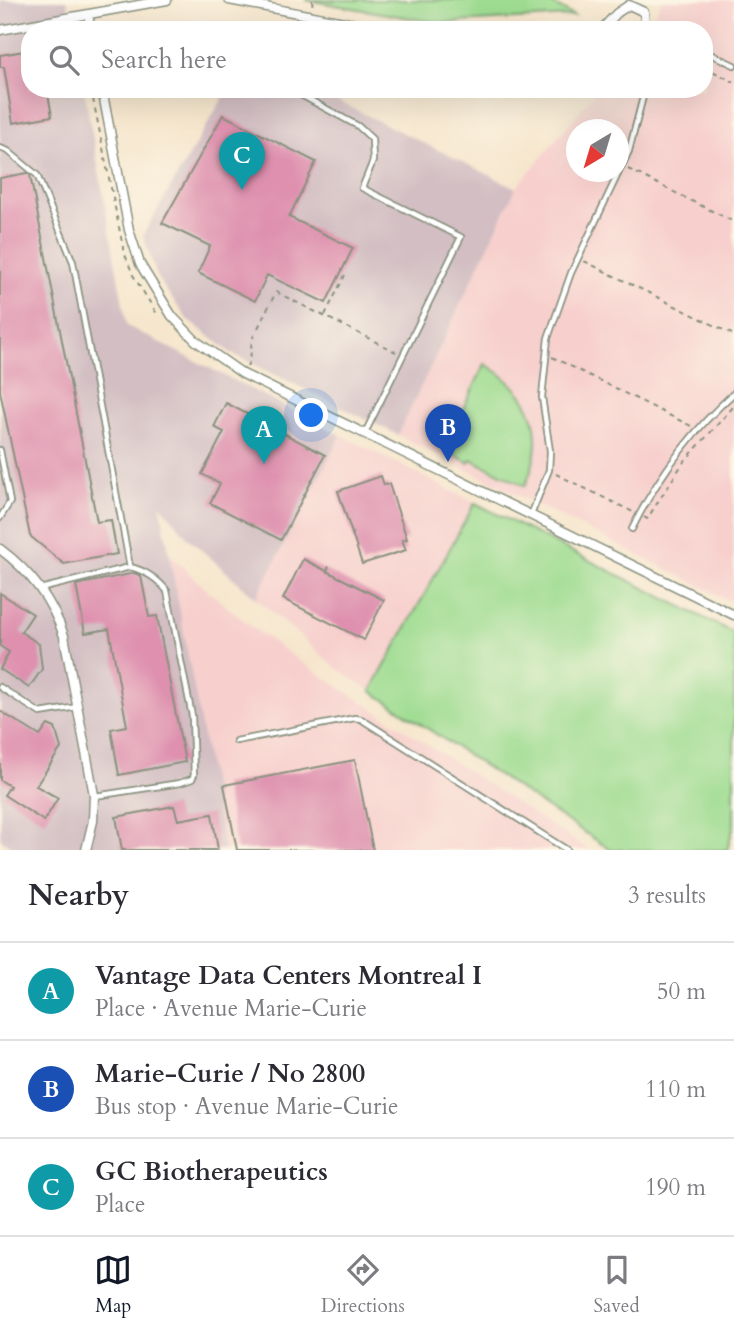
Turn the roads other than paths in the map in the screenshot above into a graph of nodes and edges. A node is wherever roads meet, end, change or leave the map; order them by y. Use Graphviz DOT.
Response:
graph roads {
  1 [pos="167,0"];
  2 [pos="229,0"];
  3 [pos="88,15"];
  4 [pos="53,21"];
  5 [pos="89,21"];
  6 [pos="339,21"];
  7 [pos="609,21"];
  8 [pos="646,21"];
  9 [pos="21,26"];
  10 [pos="0,30"];
  11 [pos="713,55"];
  12 [pos="734,65"];
  13 [pos="104,98"];
  14 [pos="307,98"];
  15 [pos="643,98"];
  16 [pos="0,148"];
  17 [pos="734,393"];
  18 [pos="365,434"];
  19 [pos="0,450"];
  20 [pos="530,515"];
  21 [pos="0,518"];
  22 [pos="632,528"];
  23 [pos="0,550"];
  24 [pos="130,567"];
  25 [pos="40,589"];
  26 [pos="734,615"];
  27 [pos="0,687"];
  28 [pos="78,707"];
  29 [pos="236,741"];
  30 [pos="93,796"];
  31 [pos="564,849"];
  32 [pos="86,850"];
  1 -- 3 [label="street"];
  2 -- 6 [label="street"];
  3 -- 4 [label="street"];
  3 -- 5 [label="street"];
  7 -- 8 [label="street"];
  9 -- 10 [label="street"];
  11 -- 12 [label="lane"];
  13 -- 18 [label="street"];
  14 -- 18 [label="lane"];
  15 -- 20 [label="lane"];
  16 -- 24 [label="lane"];
  17 -- 22 [label="lane"];
  18 -- 20 [label="street"];
  19 -- 21 [label="lane"];
  20 -- 26 [label="street"];
  23 -- 25 [label="street"];
  24 -- 25 [label="lane"];
  24 -- 30 [label="lane"];
  25 -- 28 [label="street"];
  27 -- 28 [label="lane"];
  28 -- 30 [label="street"];
  29 -- 31 [label="lane"];
  30 -- 32 [label="street"];
}
